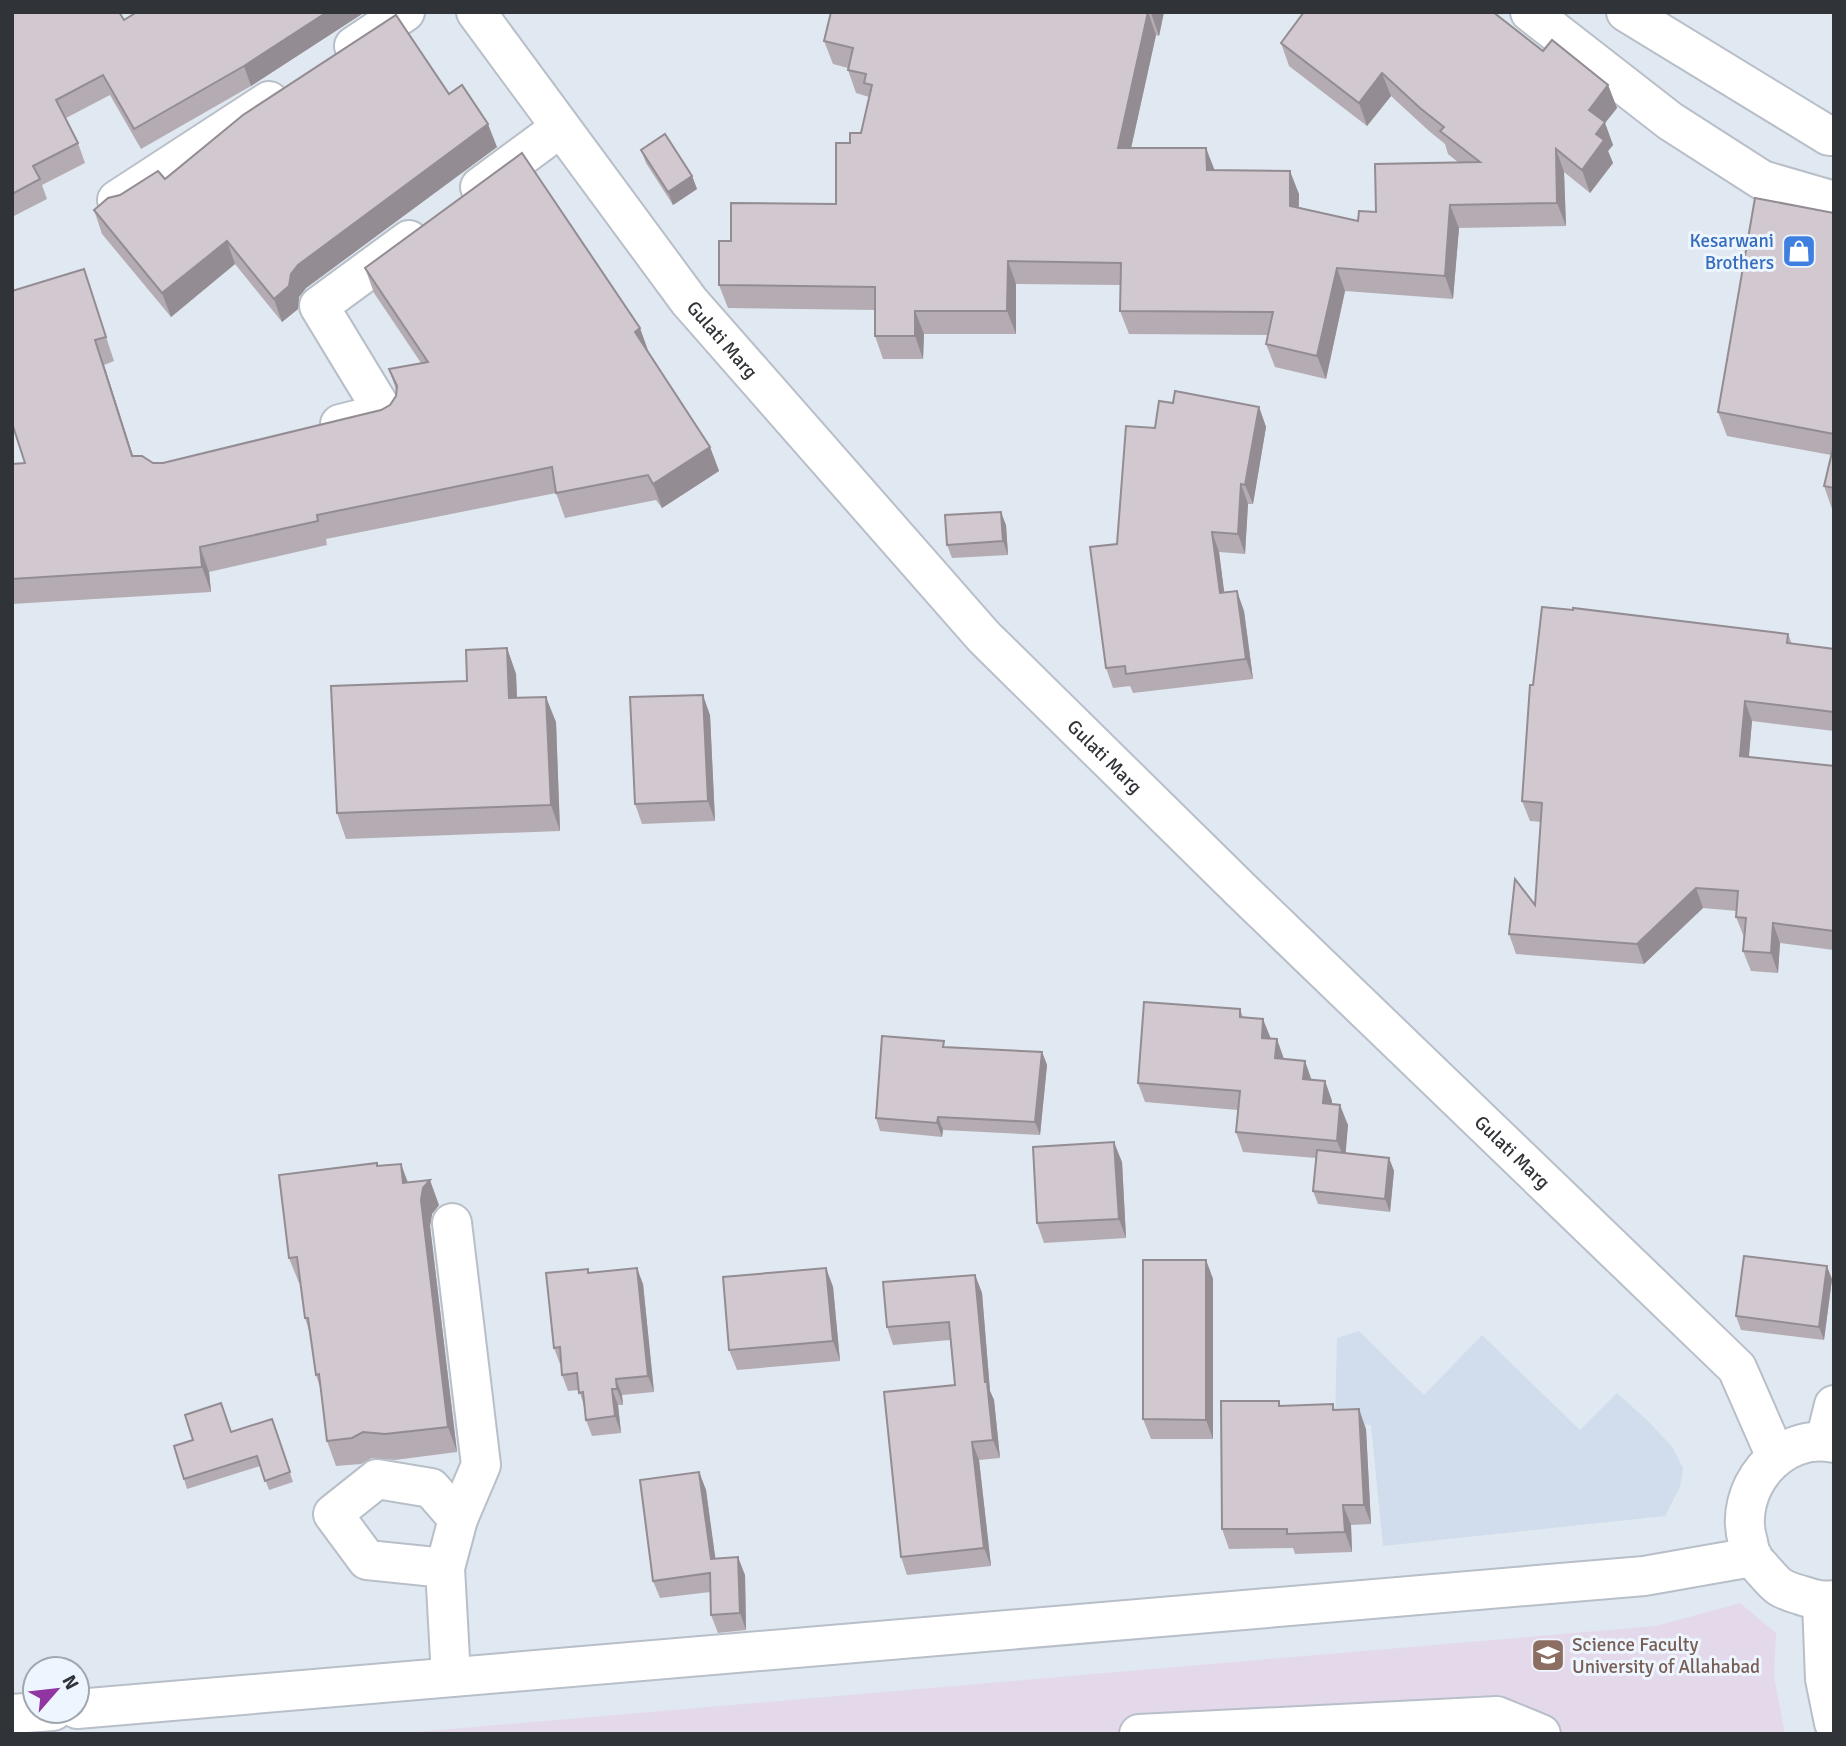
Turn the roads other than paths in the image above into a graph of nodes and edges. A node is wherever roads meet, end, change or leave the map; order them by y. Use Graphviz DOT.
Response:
graph roads {
  1 [pos="405,12"];
  2 [pos="476,12"];
  3 [pos="1530,12"];
  4 [pos="1626,12"];
  5 [pos="560,128"];
  6 [pos="1834,136"];
  7 [pos="117,200"];
  8 [pos="1834,201"];
  9 [pos="303,433"];
  10 [pos="452,1223"];
  11 [pos="1834,1405"];
  12 [pos="1829,1442"];
  13 [pos="1776,1457"];
  14 [pos="458,1519"];
  15 [pos="1752,1557"];
  16 [pos="445,1568"];
  17 [pos="1828,1601"];
  18 [pos="451,1677"];
  19 [pos="91,1708"];
  20 [pos="1834,1723"];
  21 [pos="1139,1734"];
  22 [pos="1541,1734"];
  1 -- 7 [label="street"];
  2 -- 5 [label="street, Gulati Marg"];
  3 -- 8 [label="street"];
  4 -- 6 [label="street"];
  5 -- 9 [label="street"];
  5 -- 13 [label="street, Gulati Marg"];
  10 -- 14 [label="street"];
  11 -- 12 [label="street"];
  12 -- 13 [label="street"];
  13 -- 15 [label="street"];
  14 -- 16 [label="street"];
  14 -- 16 [label="street"];
  15 -- 17 [label="street"];
  15 -- 18 [label="street"];
  16 -- 18 [label="street"];
  17 -- 20 [label="street"];
  18 -- 19 [label="street"];
  21 -- 22 [label="street"];
}
